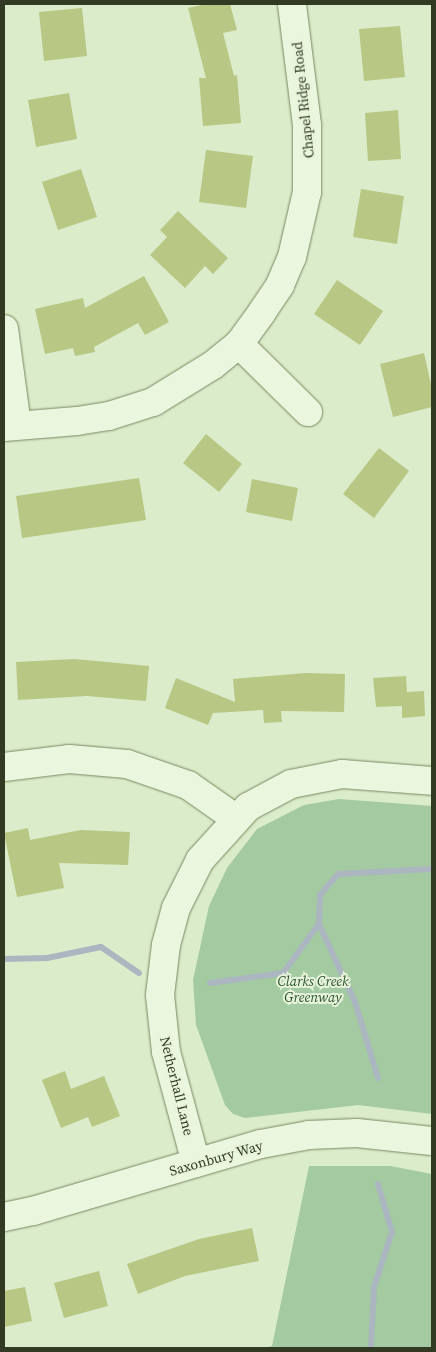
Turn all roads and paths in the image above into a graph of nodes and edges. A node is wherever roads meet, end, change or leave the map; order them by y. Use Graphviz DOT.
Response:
graph roads {
  1 [pos="292,4"];
  2 [pos="4,329"];
  3 [pos="239,344"];
  4 [pos="308,412"];
  5 [pos="10,426"];
  6 [pos="4,767"];
  7 [pos="432,781"];
  8 [pos="235,818"];
  9 [pos="432,1142"];
  10 [pos="196,1163"];
  11 [pos="4,1217"];
  1 -- 3 [label="street, Chapel Ridge Road"];
  2 -- 5 [label="street"];
  3 -- 4 [label="street"];
  3 -- 5 [label="street, Chapel Ridge Road"];
  6 -- 8 [label="street"];
  7 -- 8 [label="street, Netherhall Lane"];
  8 -- 10 [label="street, Netherhall Lane"];
  9 -- 10 [label="street, Saxonbury Way"];
  10 -- 11 [label="street, Saxonbury Way"];
}
